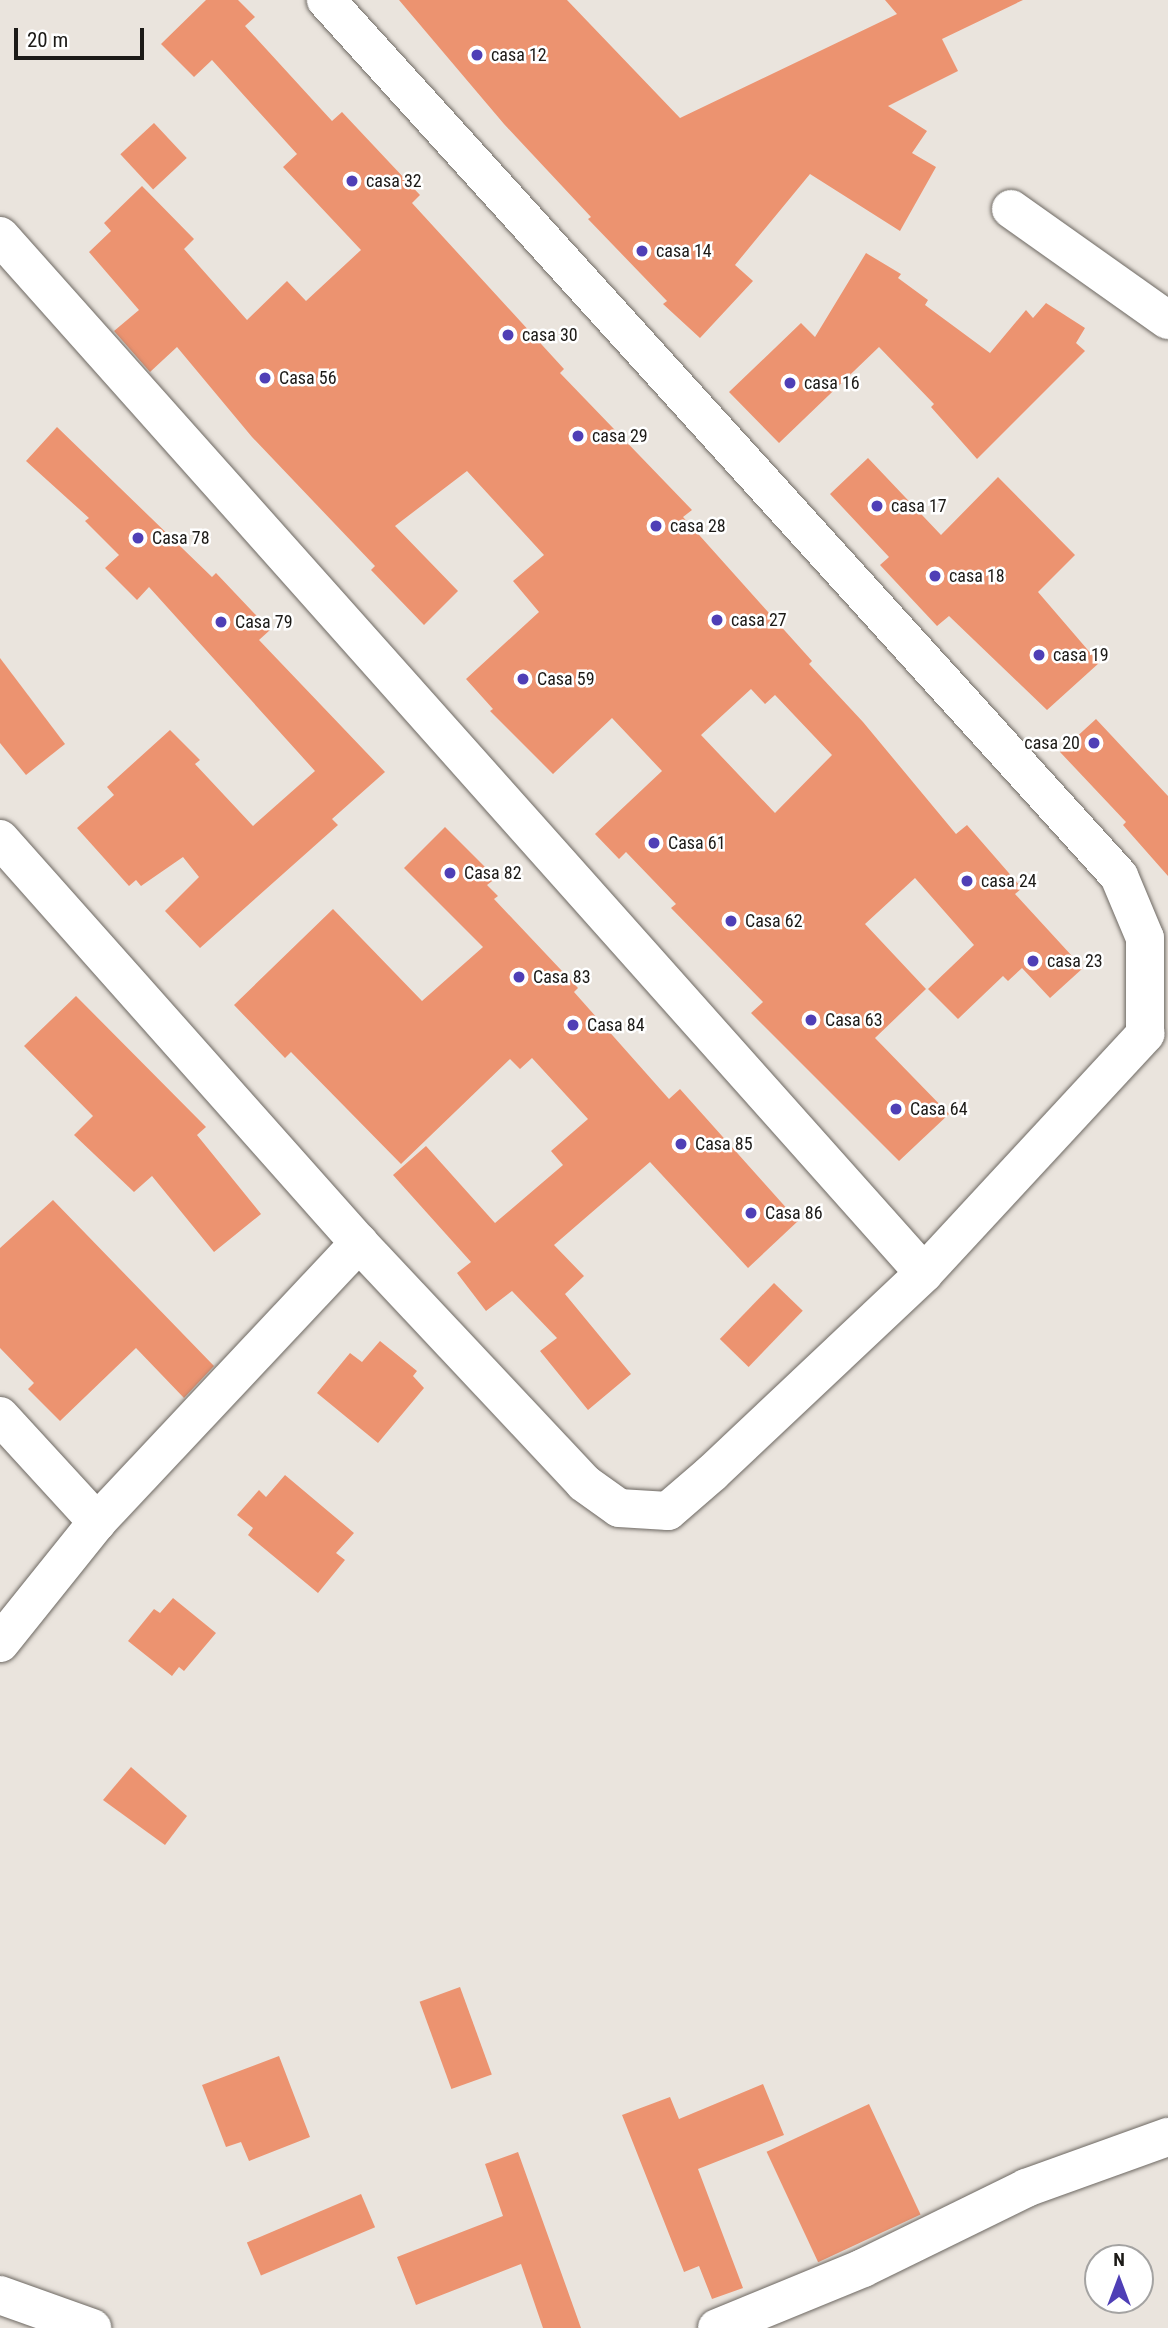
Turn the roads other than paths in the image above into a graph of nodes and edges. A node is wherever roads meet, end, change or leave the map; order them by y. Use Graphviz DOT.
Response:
graph roads {
  1 [pos="326,0"];
  2 [pos="1011,209"];
  3 [pos="0,236"];
  4 [pos="1168,320"];
  5 [pos="0,839"];
  6 [pos="359,1243"];
  7 [pos="924,1273"];
  8 [pos="0,1416"];
  9 [pos="97,1522"];
  10 [pos="0,1643"];
  11 [pos="1168,2137"];
  12 [pos="0,2295"];
  13 [pos="92,2328"];
  14 [pos="717,2328"];
  1 -- 7 [label="street"];
  2 -- 4 [label="street"];
  3 -- 7 [label="street"];
  5 -- 6 [label="street"];
  6 -- 7 [label="street"];
  6 -- 9 [label="street"];
  8 -- 9 [label="street"];
  9 -- 10 [label="street"];
  11 -- 14 [label="street"];
  12 -- 13 [label="street"];
}
